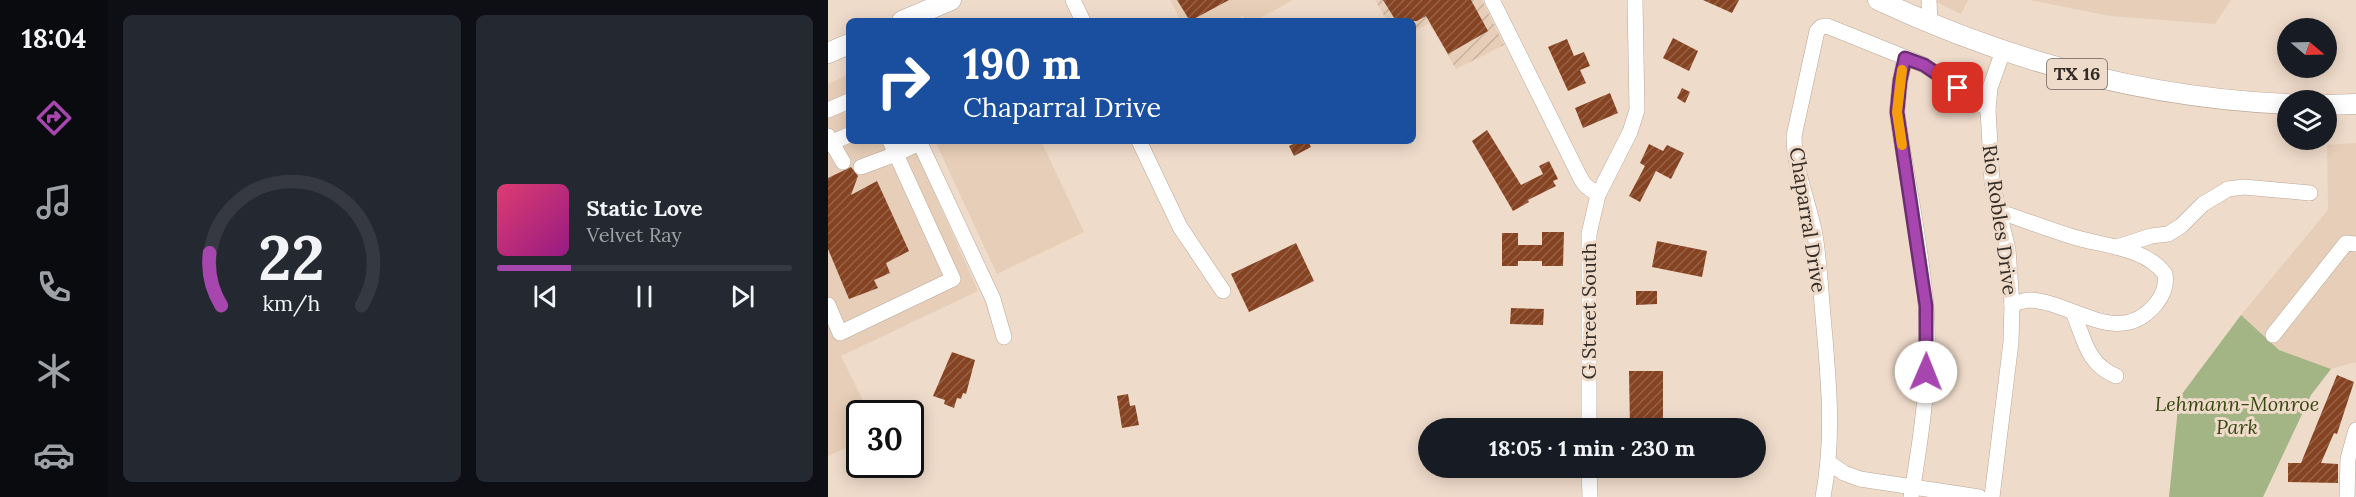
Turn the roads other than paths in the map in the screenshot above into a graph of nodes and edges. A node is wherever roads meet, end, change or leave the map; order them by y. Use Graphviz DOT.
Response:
graph roads {
  1 [pos="951,0"];
  2 [pos="1073,0"];
  3 [pos="1492,0"];
  4 [pos="1635,0"];
  5 [pos="1878,0"];
  6 [pos="1929,0"];
  7 [pos="909,18"];
  8 [pos="1082,18"];
  9 [pos="1930,24"];
  10 [pos="846,45"];
  11 [pos="2003,51"];
  12 [pos="828,53"];
  13 [pos="1905,58"];
  14 [pos="846,102"];
  15 [pos="2277,103"];
  16 [pos="2356,104"];
  17 [pos="2337,105"];
  18 [pos="1988,109"];
  19 [pos="828,110"];
  20 [pos="846,136"];
  21 [pos="829,141"];
  22 [pos="911,144"];
  23 [pos="921,144"];
  24 [pos="1140,144"];
  25 [pos="893,148"];
  26 [pos="843,162"];
  27 [pos="861,167"];
  28 [pos="2310,193"];
  29 [pos="1598,195"];
  30 [pos="1998,211"];
  31 [pos="2356,244"];
  32 [pos="2117,247"];
  33 [pos="1223,291"];
  34 [pos="2012,304"];
  35 [pos="828,305"];
  36 [pos="2073,312"];
  37 [pos="2273,335"];
  38 [pos="1004,337"];
  39 [pos="2116,376"];
  40 [pos="1589,418"];
  41 [pos="2355,440"];
  42 [pos="1828,462"];
  43 [pos="1589,478"];
  44 [pos="1912,492"];
  45 [pos="1590,497"];
  46 [pos="1823,497"];
  47 [pos="1979,497"];
  48 [pos="1992,497"];
  49 [pos="2347,497"];
  1 -- 7 [label="main road"];
  2 -- 8 [label="street"];
  3 -- 29 [label="street"];
  4 -- 29 [label="street, G Street South"];
  5 -- 9 [label="main road, TX 16"];
  6 -- 9 [label="street"];
  9 -- 11 [label="main road, TX 16"];
  10 -- 12 [label="main road"];
  11 -- 15 [label="main road, TX 16"];
  11 -- 18 [label="street, Rio Robles Drive"];
  13 -- 18 [label="street, Chaparral Drive"];
  13 -- 42 [label="street, Chaparral Drive"];
  13 -- 44 [label="street"];
  14 -- 19 [label="street"];
  16 -- 17 [label="main road"];
  18 -- 30 [label="street, Rio Robles Drive"];
  20 -- 21 [label="street"];
  21 -- 26 [label="street"];
  22 -- 25 [label="street"];
  23 -- 38 [label="street"];
  24 -- 33 [label="street"];
  25 -- 27 [label="street"];
  25 -- 35 [label="street"];
  28 -- 32 [label="street"];
  29 -- 40 [label="street, G Street South"];
  30 -- 32 [label="street"];
  30 -- 34 [label="street, Rio Robles Drive"];
  31 -- 37 [label="street"];
  32 -- 36 [label="street"];
  34 -- 36 [label="street"];
  34 -- 48 [label="street, Rio Robles Drive"];
  36 -- 39 [label="street"];
  41 -- 49 [label="street"];
  42 -- 44 [label="street"];
  42 -- 46 [label="street, Chaparral Drive"];
  43 -- 45 [label="street"];
  44 -- 47 [label="street"];
}
